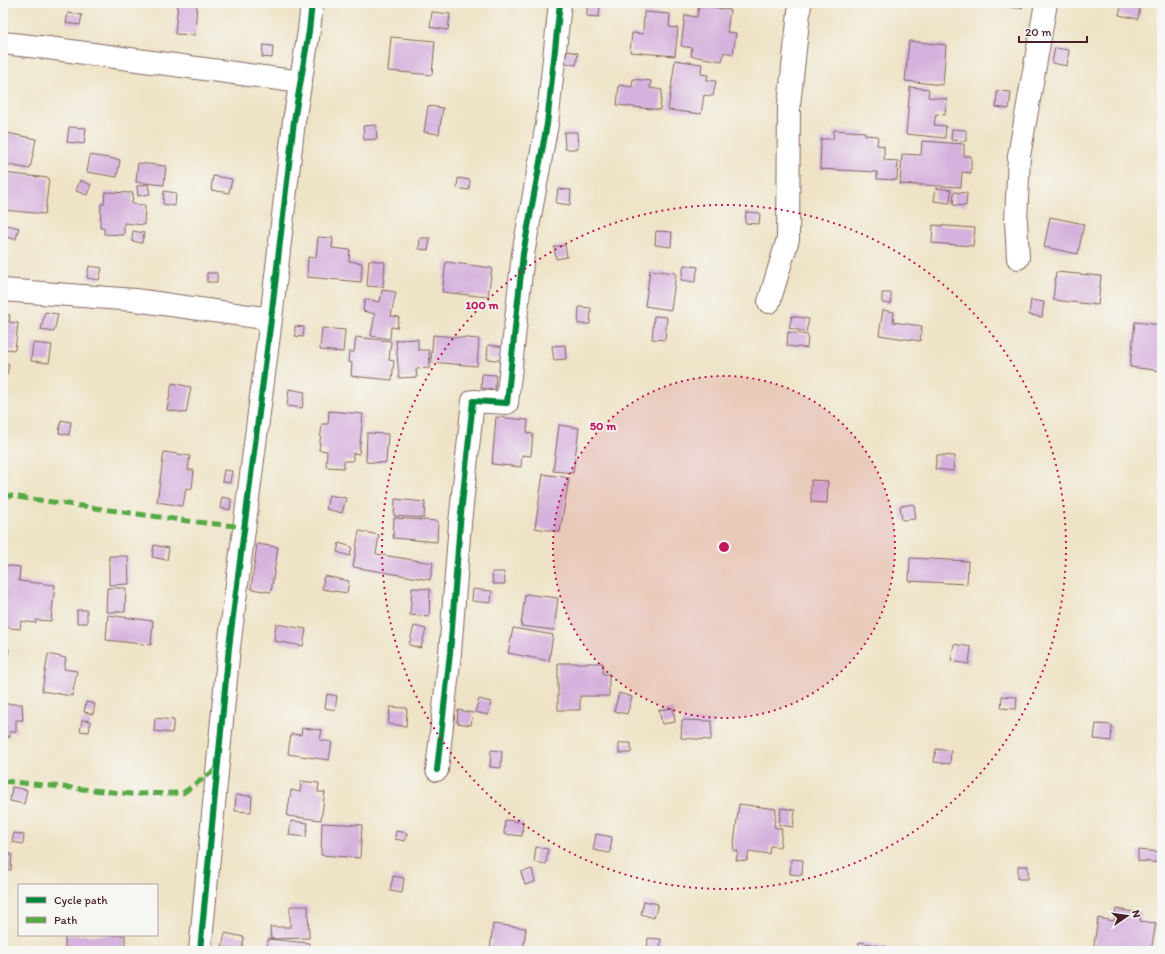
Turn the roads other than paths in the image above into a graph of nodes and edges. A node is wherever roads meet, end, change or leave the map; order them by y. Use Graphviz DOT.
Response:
graph roads {
  1 [pos="312,3"];
  2 [pos="560,3"];
  3 [pos="800,3"];
  4 [pos="1046,3"];
  5 [pos="3,43"];
  6 [pos="301,82"];
  7 [pos="1018,258"];
  8 [pos="3,290"];
  9 [pos="769,302"];
  10 [pos="271,319"];
  11 [pos="438,770"];
  12 [pos="200,951"];
  1 -- 6 [label="street"];
  2 -- 11 [label="street"];
  3 -- 9 [label="street"];
  4 -- 7 [label="street"];
  5 -- 6 [label="street"];
  6 -- 10 [label="street"];
  8 -- 10 [label="street"];
  10 -- 12 [label="street"];
}
